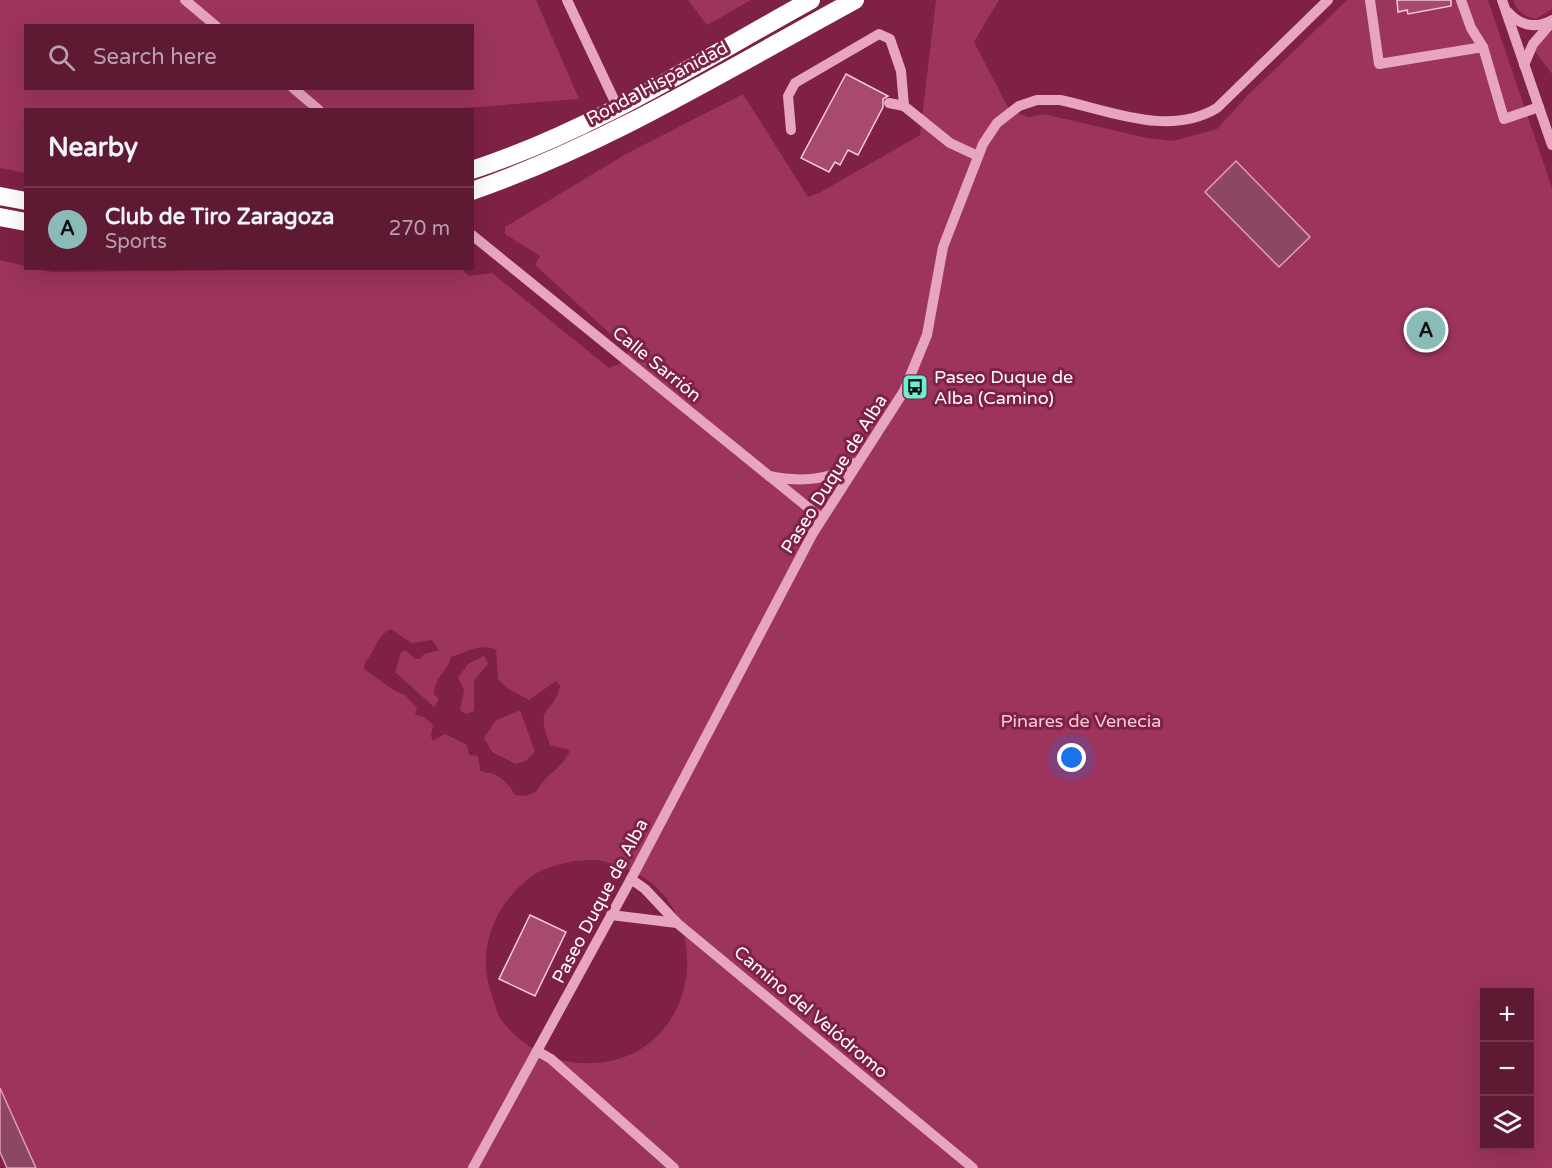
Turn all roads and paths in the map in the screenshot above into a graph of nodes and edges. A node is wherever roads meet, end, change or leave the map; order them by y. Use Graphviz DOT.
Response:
graph roads {
  1 [pos="185,0"];
  2 [pos="567,0"];
  3 [pos="812,0"];
  4 [pos="855,0"];
  5 [pos="1328,0"];
  6 [pos="1370,0"];
  7 [pos="1461,0"];
  8 [pos="1504,5"];
  9 [pos="1552,21"];
  10 [pos="214,24"];
  11 [pos="1483,47"];
  12 [pos="1524,66"];
  13 [pos="295,90"];
  14 [pos="889,102"];
  15 [pos="617,106"];
  16 [pos="904,106"];
  17 [pos="1539,107"];
  18 [pos="317,108"];
  19 [pos="633,121"];
  20 [pos="791,130"];
  21 [pos="1552,145"];
  22 [pos="978,156"];
  23 [pos="474,169"];
  24 [pos="474,190"];
  25 [pos="0,196"];
  26 [pos="24,201"];
  27 [pos="0,217"];
  28 [pos="24,222"];
  29 [pos="474,237"];
  30 [pos="862,457"];
  31 [pos="767,476"];
  32 [pos="821,518"];
  33 [pos="631,879"];
  34 [pos="611,915"];
  35 [pos="677,923"];
  36 [pos="537,1051"];
  37 [pos="473,1168"];
  38 [pos="674,1168"];
  39 [pos="973,1168"];
  1 -- 10 [label="street"];
  2 -- 15 [label="street"];
  3 -- 15 [label="highway, Ronda Hispanidad"];
  4 -- 19 [label="highway, Ronda Hispanidad"];
  5 -- 22 [label="street, Paseo Duque de Alba"];
  6 -- 11 [label="street"];
  7 -- 11 [label="street"];
  8 -- 9 [label="street"];
  8 -- 12 [label="street"];
  9 -- 12 [label="street"];
  11 -- 17 [label="street"];
  12 -- 17 [label="street"];
  13 -- 18 [label="street"];
  14 -- 16 [label="street"];
  15 -- 19 [label="highway"];
  15 -- 23 [label="highway, Ronda Hispanidad"];
  16 -- 20 [label="street"];
  16 -- 22 [label="street"];
  17 -- 21 [label="street"];
  19 -- 24 [label="highway, Ronda Hispanidad"];
  22 -- 30 [label="street, Paseo Duque de Alba"];
  25 -- 26 [label="highway"];
  27 -- 28 [label="highway"];
  29 -- 31 [label="street, Calle Sarrión"];
  30 -- 31 [label="street"];
  30 -- 32 [label="street, Paseo Duque de Alba"];
  31 -- 32 [label="street, Calle Sarrión"];
  32 -- 33 [label="street, Paseo Duque de Alba"];
  33 -- 34 [label="street, Paseo Duque de Alba"];
  33 -- 35 [label="street, Camino del Velódromo"];
  34 -- 35 [label="street"];
  34 -- 36 [label="street, Paseo Duque de Alba"];
  35 -- 39 [label="street, Camino del Velódromo"];
  36 -- 37 [label="street, Paseo Duque de Alba"];
  36 -- 38 [label="street"];
}
